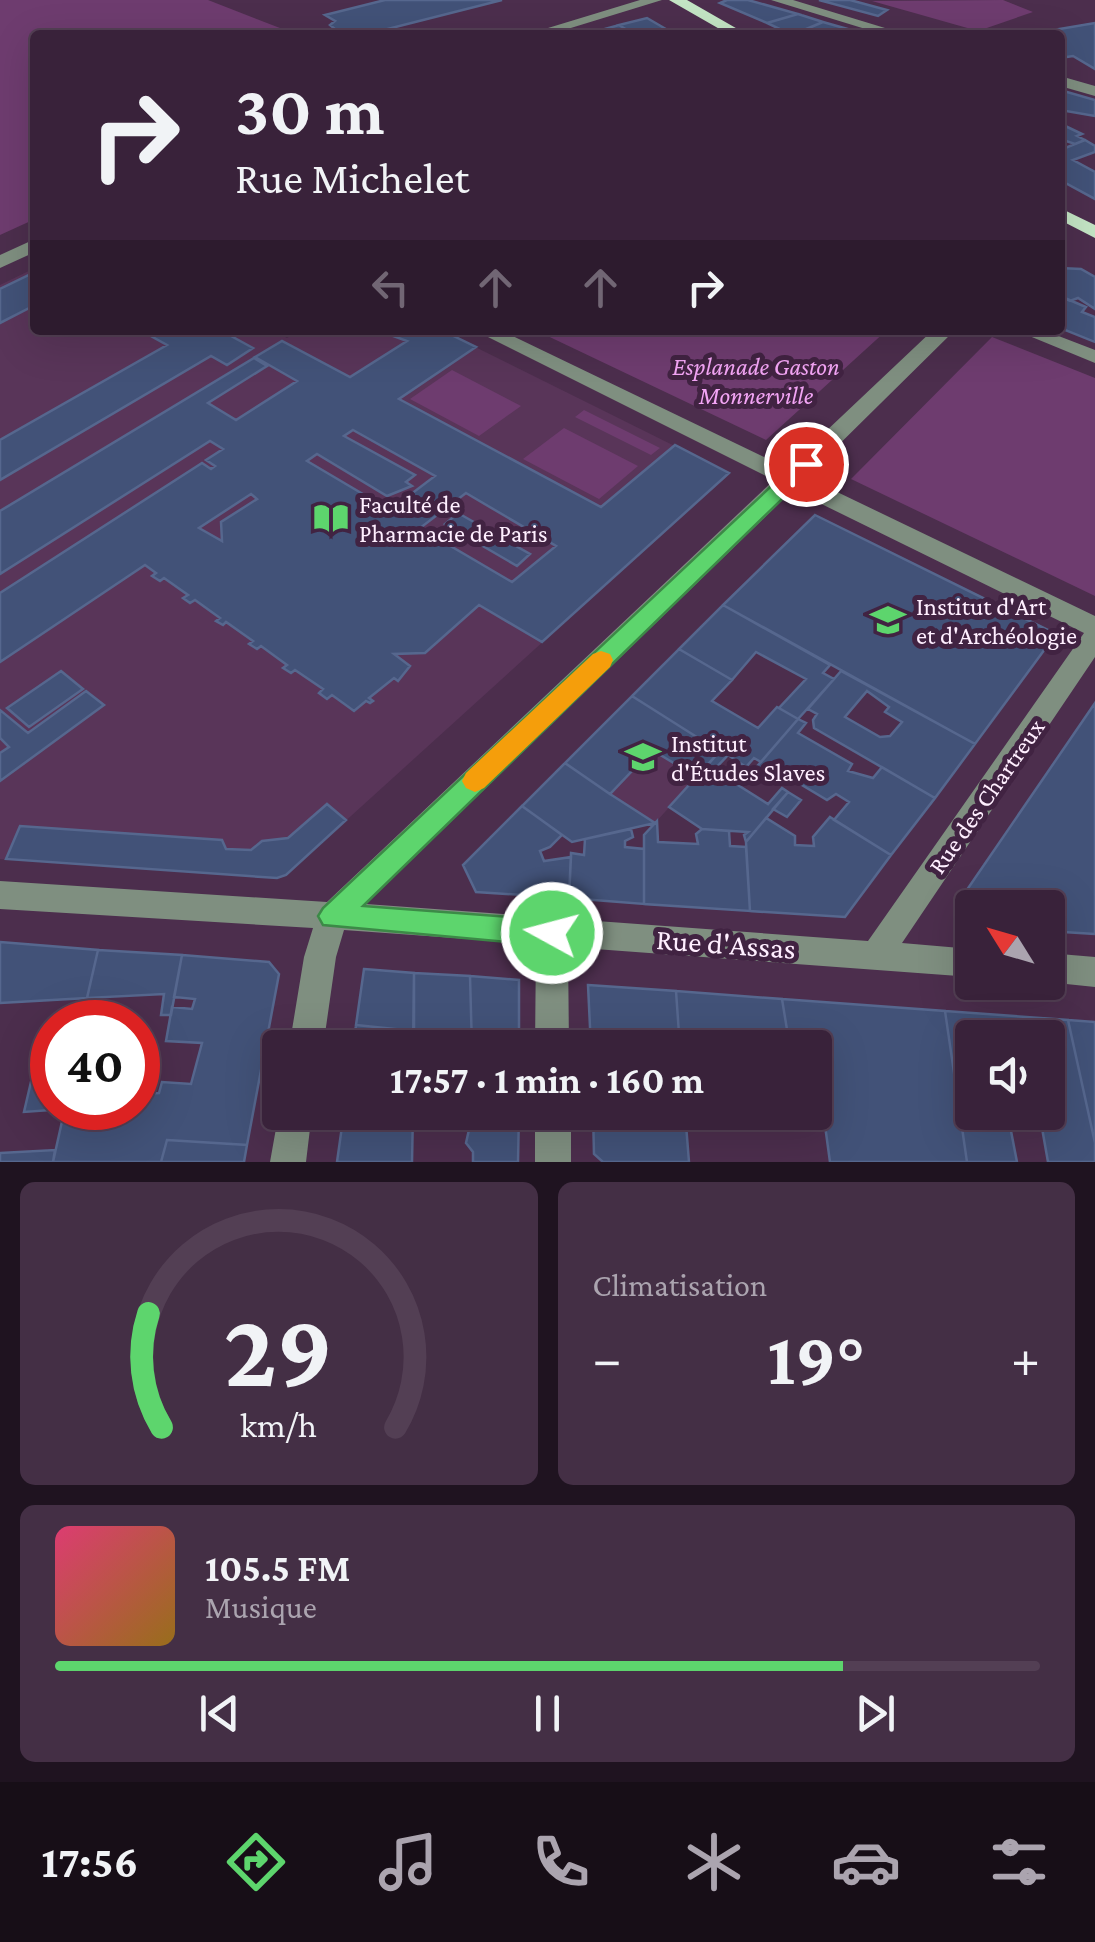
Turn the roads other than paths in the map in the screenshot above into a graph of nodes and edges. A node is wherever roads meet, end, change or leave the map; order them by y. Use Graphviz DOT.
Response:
graph roads {
  1 [pos="655,0"];
  2 [pos="676,0"];
  3 [pos="778,0"];
  4 [pos="550,30"];
  5 [pos="731,30"];
  6 [pos="884,30"];
  7 [pos="1065,81"];
  8 [pos="1095,90"];
  9 [pos="1065,217"];
  10 [pos="1095,232"];
  11 [pos="30,247"];
  12 [pos="0,262"];
  13 [pos="494,335"];
  14 [pos="940,335"];
  15 [pos="1038,335"];
  16 [pos="1095,357"];
  17 [pos="791,479"];
  18 [pos="1095,627"];
  19 [pos="1095,637"];
  20 [pos="0,895"];
  21 [pos="333,916"];
  22 [pos="552,933"];
  23 [pos="876,955"];
  24 [pos="955,961"];
  25 [pos="1065,969"];
  26 [pos="1095,972"];
  27 [pos="309,1030"];
  28 [pos="552,1030"];
  29 [pos="293,1130"];
  30 [pos="553,1130"];
  31 [pos="288,1162"];
  32 [pos="554,1162"];
  1 -- 4 [label="street"];
  2 -- 5 [label="main road"];
  3 -- 6 [label="street"];
  7 -- 8 [label="street"];
  9 -- 10 [label="main road"];
  11 -- 12 [label="street"];
  13 -- 17 [label="street"];
  14 -- 17 [label="street"];
  15 -- 16 [label="street"];
  17 -- 18 [label="street"];
  17 -- 21 [label="street"];
  19 -- 23 [label="street, Rue des Chartreux"];
  20 -- 21 [label="street, Rue d'Assas"];
  21 -- 22 [label="street, Rue d'Assas"];
  21 -- 27 [label="street"];
  22 -- 23 [label="street, Rue d'Assas"];
  22 -- 28 [label="street"];
  23 -- 24 [label="street, Rue d'Assas"];
  25 -- 26 [label="street"];
  29 -- 31 [label="street"];
  30 -- 32 [label="street"];
}
